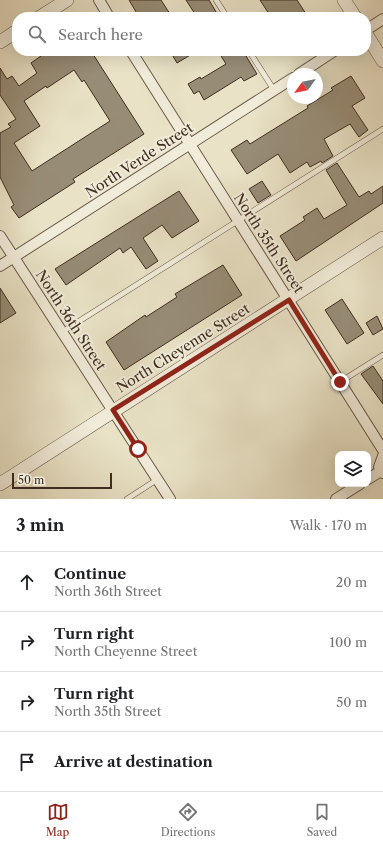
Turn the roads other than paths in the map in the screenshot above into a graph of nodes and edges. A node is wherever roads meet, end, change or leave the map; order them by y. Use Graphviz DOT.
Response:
graph roads {
  1 [pos="67,0"];
  2 [pos="99,0"];
  3 [pos="216,0"];
  4 [pos="344,0"];
  5 [pos="48,12"];
  6 [pos="106,12"];
  7 [pos="224,12"];
  8 [pos="352,12"];
  9 [pos="383,19"];
  10 [pos="371,27"];
  11 [pos="12,35"];
  12 [pos="0,42"];
  13 [pos="371,42"];
  14 [pos="134,56"];
  15 [pos="252,56"];
  16 [pos="326,56"];
  17 [pos="383,61"];
  18 [pos="308,68"];
  19 [pos="287,82"];
  20 [pos="274,90"];
  21 [pos="383,129"];
  22 [pos="190,145"];
  23 [pos="238,221"];
  24 [pos="0,236"];
  25 [pos="383,238"];
  26 [pos="13,258"];
  27 [pos="0,266"];
  28 [pos="289,300"];
  29 [pos="62,332"];
  30 [pos="383,355"];
  31 [pos="340,382"];
  32 [pos="113,410"];
  33 [pos="383,450"];
  34 [pos="383,456"];
  35 [pos="382,472"];
  36 [pos="371,478"];
  37 [pos="158,479"];
  38 [pos="0,484"];
  39 [pos="355,487"];
  40 [pos="127,499"];
  41 [pos="170,499"];
  42 [pos="336,499"];
  1 -- 5 [label="street"];
  2 -- 6 [label="street"];
  3 -- 7 [label="lane"];
  4 -- 8 [label="street"];
  9 -- 10 [label="street"];
  11 -- 12 [label="street"];
  13 -- 17 [label="street"];
  14 -- 22 [label="street, North 35th Street"];
  15 -- 20 [label="lane"];
  16 -- 18 [label="street"];
  19 -- 20 [label="street, North Verde Street"];
  20 -- 22 [label="street, North Verde Street"];
  21 -- 23 [label="lane"];
  22 -- 23 [label="street, North 35th Street"];
  22 -- 26 [label="street, North Verde Street"];
  23 -- 28 [label="street, North 35th Street"];
  23 -- 29 [label="lane"];
  24 -- 26 [label="street, North 36th Street"];
  25 -- 28 [label="street, North Cheyenne Street"];
  26 -- 27 [label="street, North Verde Street"];
  26 -- 29 [label="street, North 36th Street"];
  28 -- 31 [label="street, North 35th Street"];
  28 -- 32 [label="street, North Cheyenne Street"];
  29 -- 32 [label="street, North 36th Street"];
  30 -- 31 [label="lane"];
  31 -- 33 [label="street, North 35th Street"];
  32 -- 37 [label="street, North 36th Street"];
  32 -- 38 [label="street, North Cheyenne Street"];
  34 -- 35 [label="street"];
  35 -- 36 [label="street"];
  37 -- 40 [label="lane"];
  37 -- 41 [label="street, North 36th Street"];
  39 -- 42 [label="street"];
}
